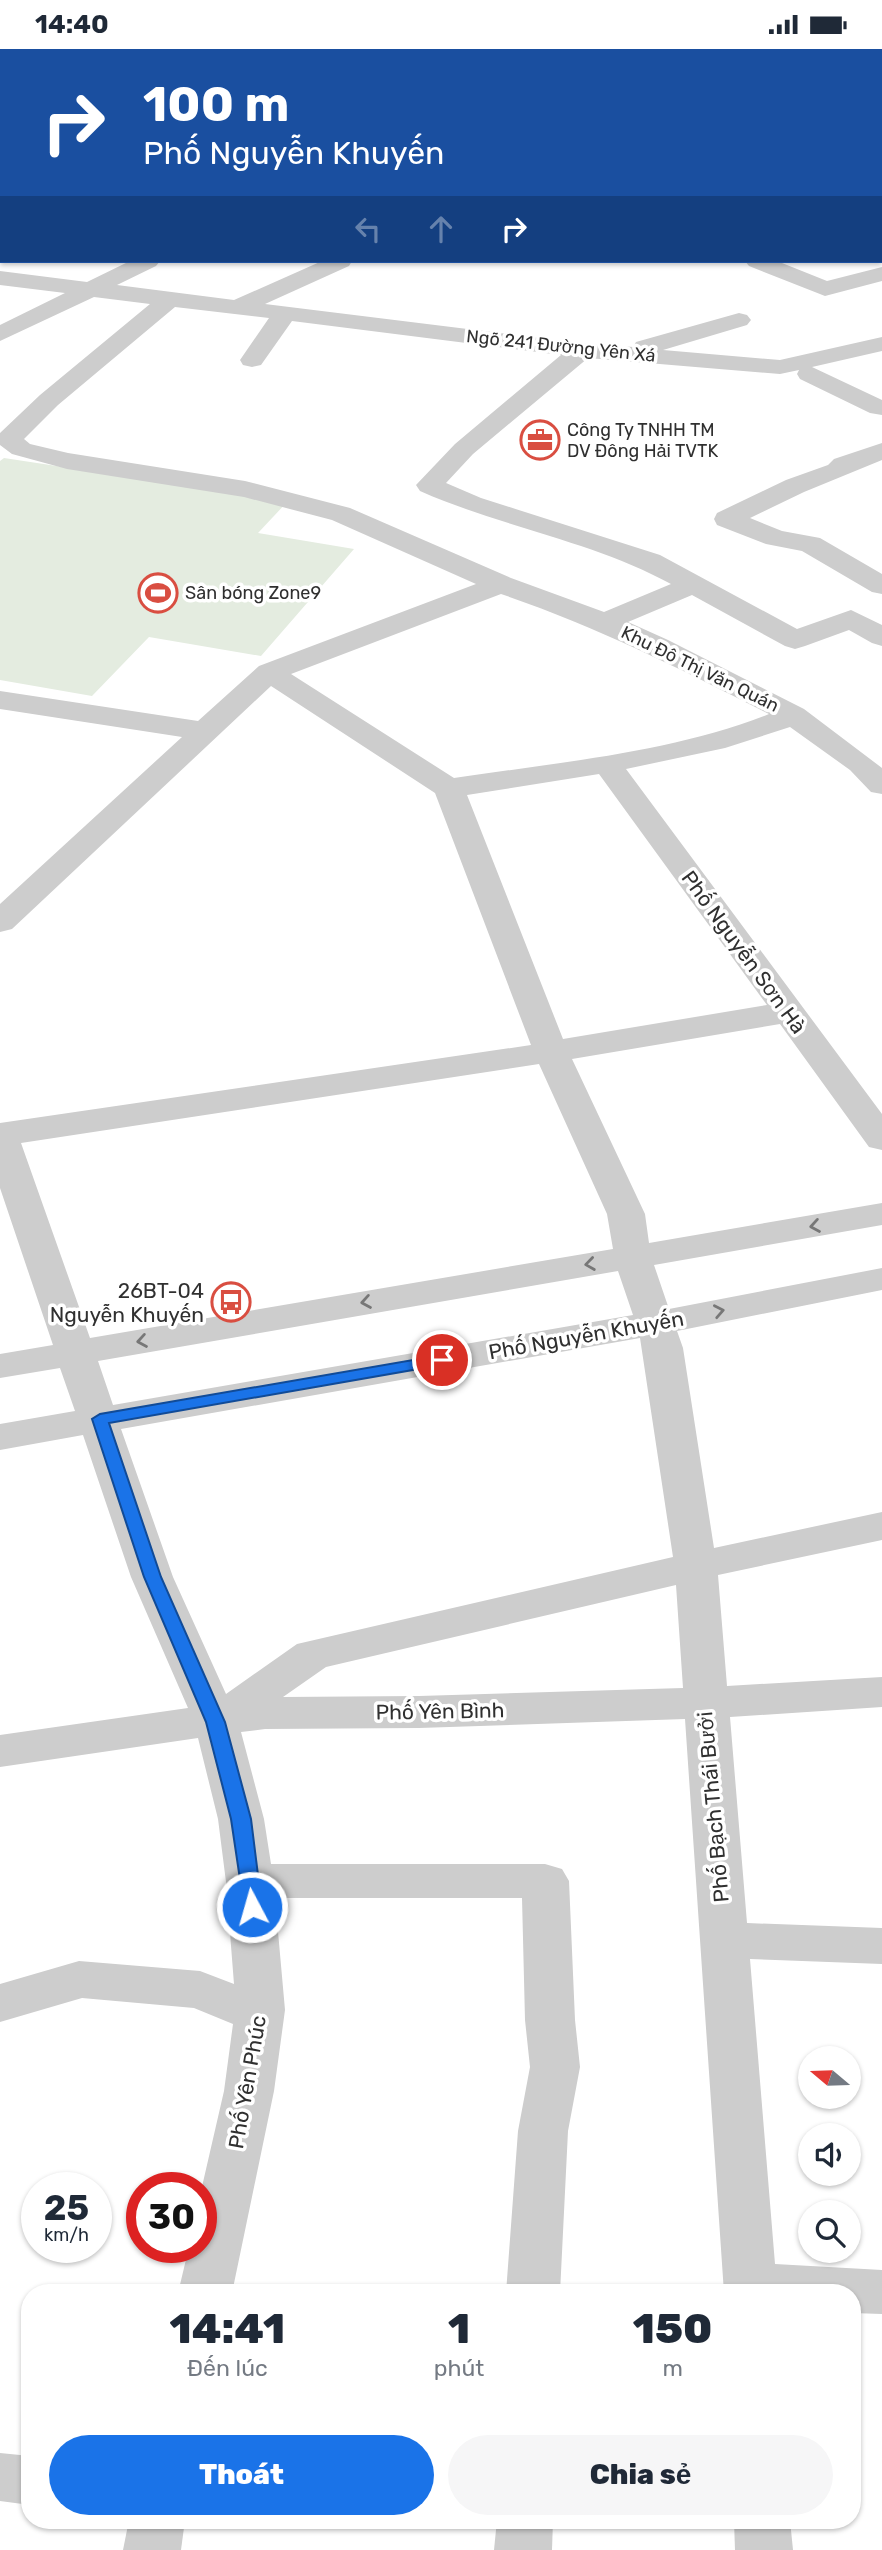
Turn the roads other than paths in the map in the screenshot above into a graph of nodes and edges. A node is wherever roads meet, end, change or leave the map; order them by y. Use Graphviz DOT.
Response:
graph roads {
  1 [pos="144,263"];
  2 [pos="337,263"];
  3 [pos="762,263"];
  4 [pos="882,274"];
  5 [pos="0,278"];
  6 [pos="89,289"];
  7 [pos="171,298"];
  8 [pos="240,306"];
  9 [pos="286,313"];
  10 [pos="739,320"];
  11 [pos="0,334"];
  12 [pos="882,344"];
  13 [pos="582,350"];
  14 [pos="623,354"];
  15 [pos="252,361"];
  16 [pos="808,374"];
  17 [pos="880,408"];
  18 [pos="848,416"];
  19 [pos="882,451"];
  20 [pos="501,584"];
  21 [pos="694,584"];
  22 [pos="882,586"];
  23 [pos="604,622"];
  24 [pos="882,637"];
  25 [pos="269,672"];
  26 [pos="0,700"];
  27 [pos="793,715"];
  28 [pos="203,731"];
  29 [pos="607,764"];
  30 [pos="882,785"];
  31 [pos="449,788"];
  32 [pos="0,922"];
  33 [pos="788,1012"];
  34 [pos="551,1052"];
  35 [pos="1,1135"];
  36 [pos="882,1139"];
  37 [pos="882,1214"];
  38 [pos="634,1258"];
  39 [pos="882,1279"];
  40 [pos="656,1323"];
  41 [pos="74,1353"];
  42 [pos="0,1366"];
  43 [pos="100,1419"];
  44 [pos="0,1437"];
  45 [pos="882,1526"];
  46 [pos="696,1566"];
  47 [pos="882,1692"];
  48 [pos="704,1703"];
  49 [pos="216,1722"];
  50 [pos="0,1751"];
  51 [pos="250,1882"];
  52 [pos="724,1940"];
  53 [pos="882,1946"];
  54 [pos="0,2003"];
  55 [pos="260,2010"];
  56 [pos="207,2284"];
  57 [pos="534,2284"];
  58 [pos="751,2284"];
  59 [pos="861,2291"];
  60 [pos="882,2291"];
  61 [pos="0,2477"];
  62 [pos="21,2480"];
  63 [pos="156,2529"];
  64 [pos="524,2529"];
  65 [pos="763,2529"];
  66 [pos="152,2550"];
  67 [pos="523,2550"];
  68 [pos="764,2550"];
  1 -- 6 [label="street"];
  2 -- 8 [label="street"];
  3 -- 4 [label="street"];
  5 -- 6 [label="street, Ngõ 241 Đường Yên Xá"];
  6 -- 7 [label="street, Ngõ 241 Đường Yên Xá"];
  6 -- 11 [label="street"];
  7 -- 8 [label="street, Ngõ 241 Đường Yên Xá"];
  7 -- 20 [label="street, Khu Đô Thị Văn Quán"];
  8 -- 9 [label="street, Ngõ 241 Đường Yên Xá"];
  9 -- 13 [label="street, Ngõ 241 Đường Yên Xá"];
  9 -- 15 [label="street"];
  10 -- 14 [label="street"];
  12 -- 14 [label="street, Ngõ 241 Đường Yên Xá"];
  13 -- 14 [label="street, Ngõ 241 Đường Yên Xá"];
  13 -- 21 [label="street"];
  16 -- 17 [label="street"];
  17 -- 18 [label="street"];
  19 -- 22 [label="street"];
  20 -- 23 [label="street, Khu Đô Thị Văn Quán"];
  20 -- 25 [label="street"];
  21 -- 23 [label="street"];
  21 -- 24 [label="street"];
  23 -- 27 [label="street, Khu Đô Thị Văn Quán"];
  25 -- 28 [label="street"];
  25 -- 31 [label="street"];
  26 -- 28 [label="street"];
  27 -- 29 [label="street"];
  27 -- 30 [label="street, Khu Đô Thị Văn Quán"];
  28 -- 32 [label="street"];
  29 -- 31 [label="street"];
  29 -- 33 [label="street, Phố Nguyễn Sơn Hà"];
  31 -- 34 [label="street, Phố Bạch Thái Bưởi"];
  33 -- 34 [label="street"];
  33 -- 36 [label="street, Phố Nguyễn Sơn Hà"];
  34 -- 35 [label="street"];
  34 -- 38 [label="street, Phố Bạch Thái Bưởi"];
  35 -- 41 [label="street, Phố Yên Phúc"];
  37 -- 38 [label="street, one-way"];
  38 -- 40 [label="street, Phố Bạch Thái Bưởi"];
  38 -- 41 [label="street, one-way"];
  40 -- 39 [label="street, Phố Nguyễn Khuyến, one-way"];
  40 -- 43 [label="street, Phố Nguyễn Khuyến"];
  40 -- 46 [label="street, Phố Bạch Thái Bưởi"];
  41 -- 42 [label="street"];
  41 -- 43 [label="street, Phố Yên Phúc"];
  43 -- 44 [label="street, Phố Nguyễn Khuyến"];
  43 -- 49 [label="street, Phố Yên Phúc"];
  45 -- 46 [label="street"];
  46 -- 48 [label="street, Phố Bạch Thái Bưởi"];
  46 -- 49 [label="street"];
  47 -- 48 [label="street, Phố Yên Bình"];
  48 -- 49 [label="street, Phố Yên Bình"];
  48 -- 52 [label="street, Phố Bạch Thái Bưởi"];
  49 -- 50 [label="street, Phố Yên Bình"];
  49 -- 51 [label="street, Phố Yên Phúc"];
  51 -- 55 [label="street, Phố Yên Phúc"];
  51 -- 57 [label="street"];
  52 -- 53 [label="street"];
  52 -- 58 [label="street, Phố Bạch Thái Bưởi"];
  54 -- 55 [label="street"];
  55 -- 56 [label="street, Phố Yên Phúc"];
  59 -- 60 [label="street"];
  61 -- 62 [label="street"];
  63 -- 66 [label="street"];
  64 -- 67 [label="street"];
  65 -- 68 [label="street"];
}
